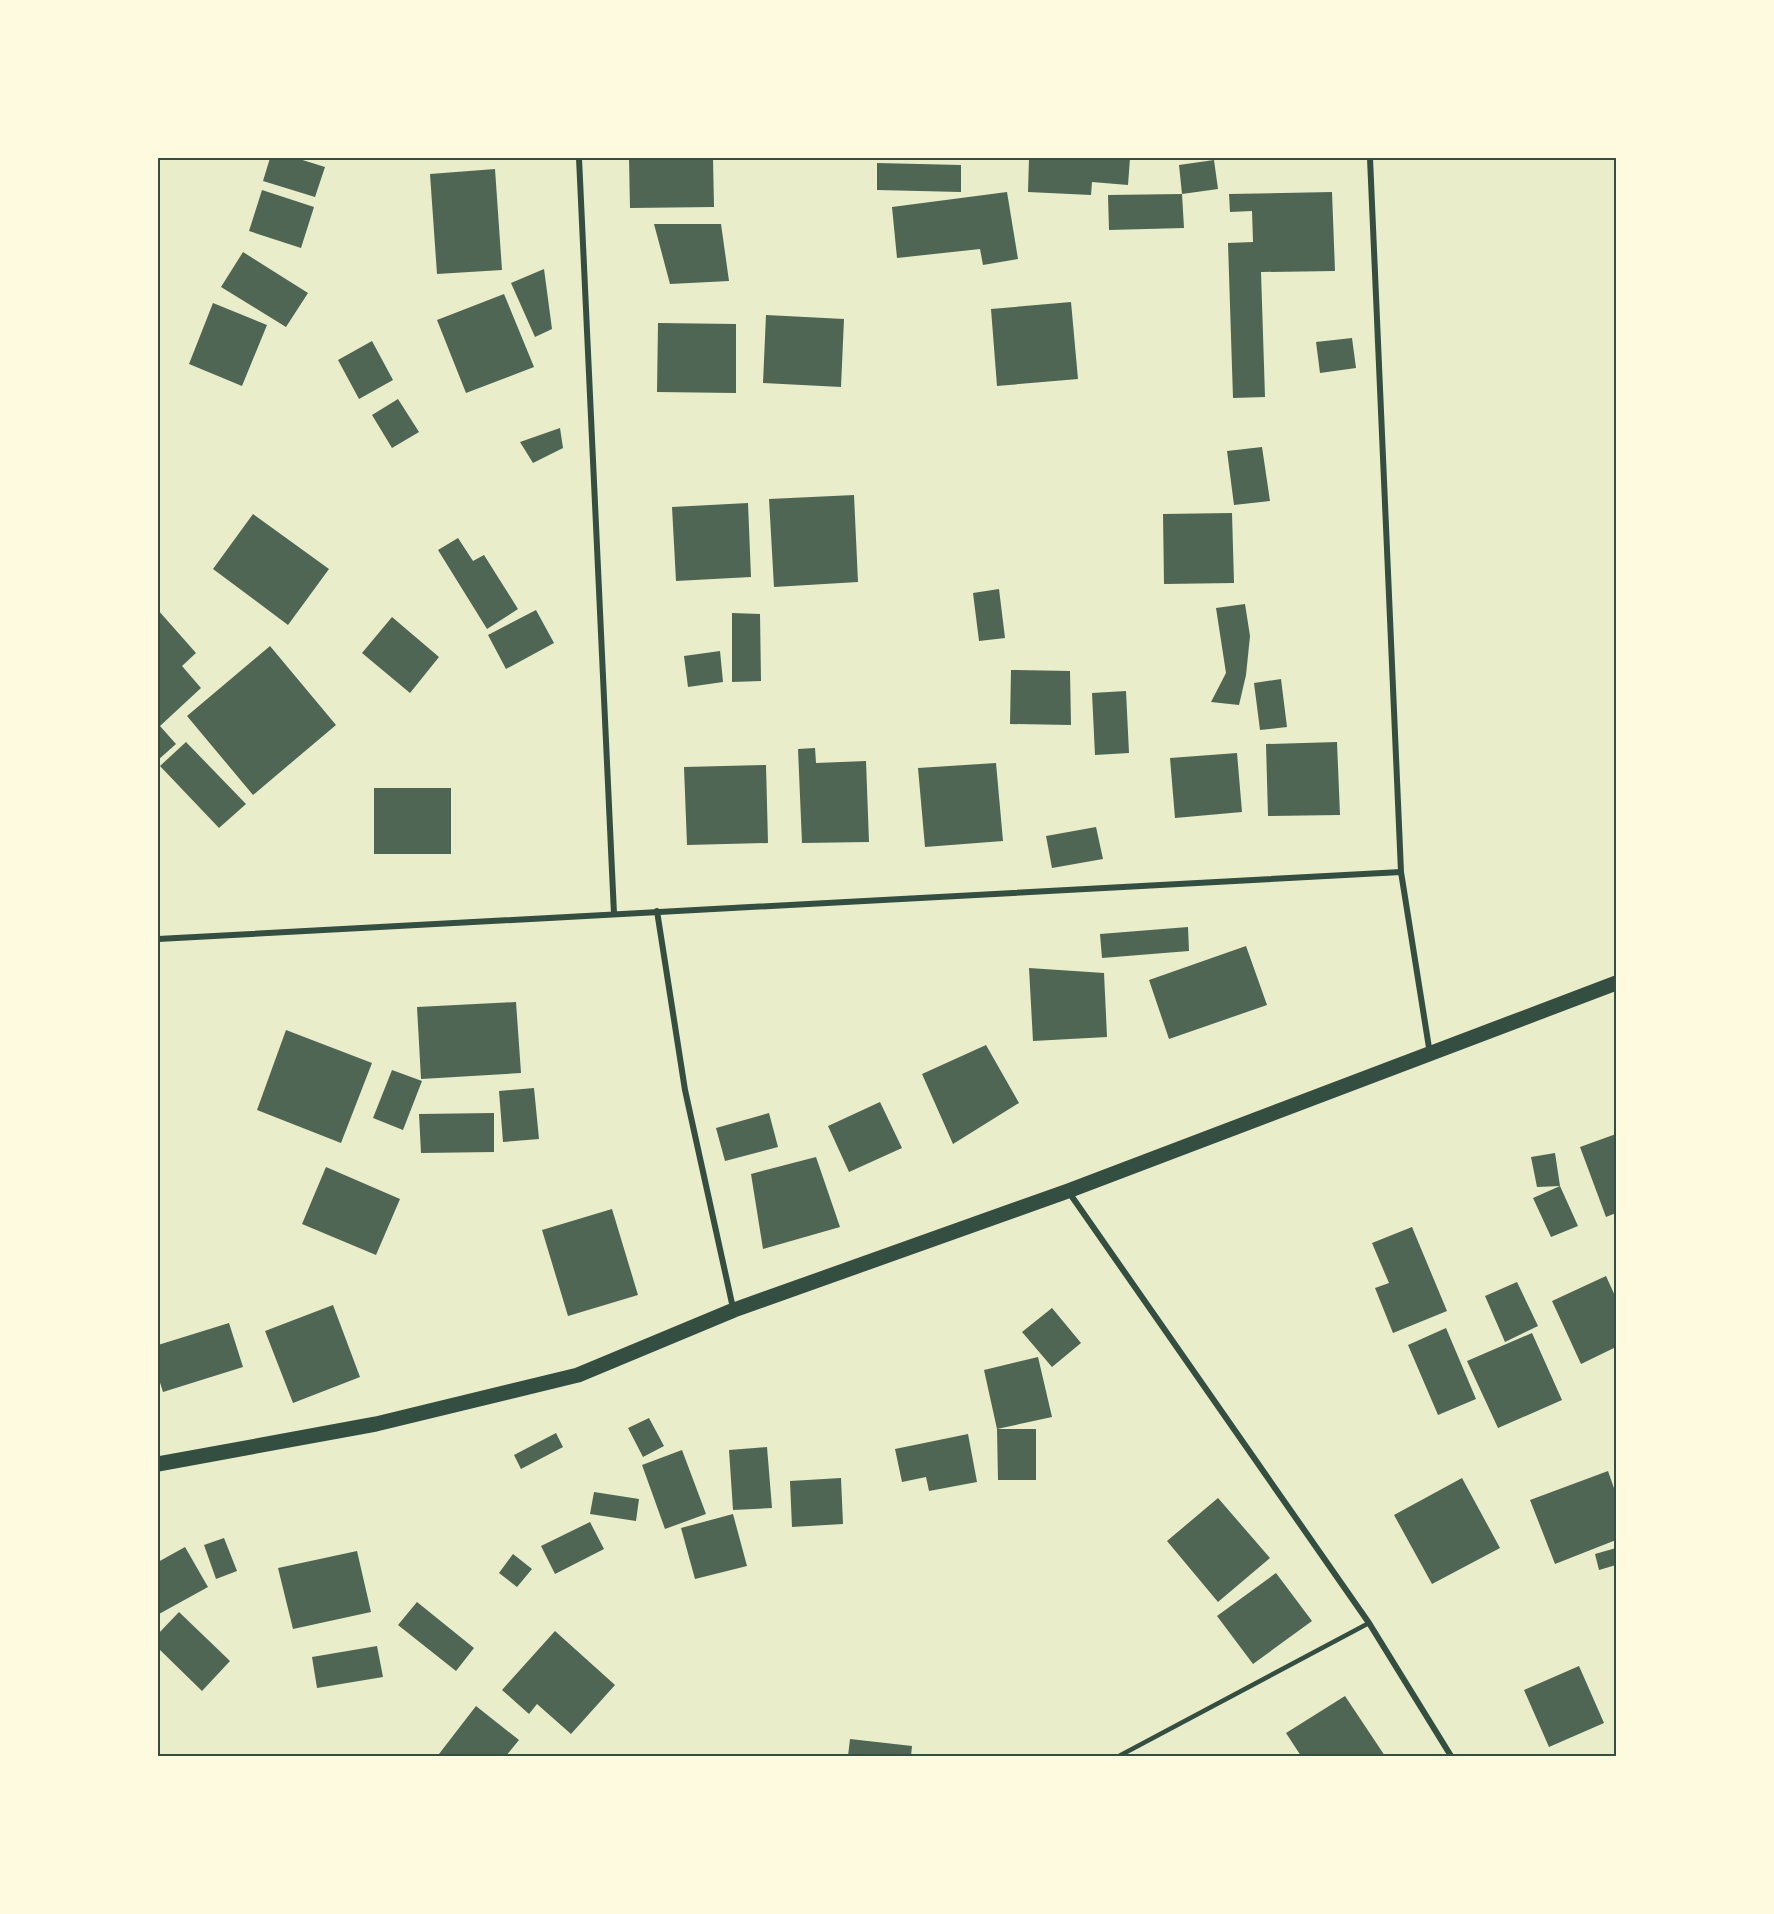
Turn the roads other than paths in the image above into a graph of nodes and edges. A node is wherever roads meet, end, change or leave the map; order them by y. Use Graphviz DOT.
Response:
graph roads {
  1 [pos="579,158"];
  2 [pos="1370,158"];
  3 [pos="1401,872"];
  4 [pos="657,911"];
  5 [pos="614,914"];
  6 [pos="158,939"];
  7 [pos="1617,983"];
  8 [pos="1430,1054"];
  9 [pos="1068,1191"];
  10 [pos="734,1310"];
  11 [pos="158,1464"];
  12 [pos="1369,1623"];
  13 [pos="1119,1756"];
  14 [pos="1451,1756"];
  1 -- 5 [label="street"];
  2 -- 3 [label="street"];
  3 -- 4 [label="street"];
  3 -- 8 [label="street"];
  4 -- 5 [label="street"];
  4 -- 10 [label="street"];
  5 -- 6 [label="street"];
  7 -- 8 [label="main road"];
  8 -- 9 [label="main road"];
  9 -- 10 [label="main road"];
  9 -- 12 [label="street"];
  10 -- 11 [label="main road"];
  12 -- 13 [label="lane"];
  12 -- 14 [label="street"];
}
